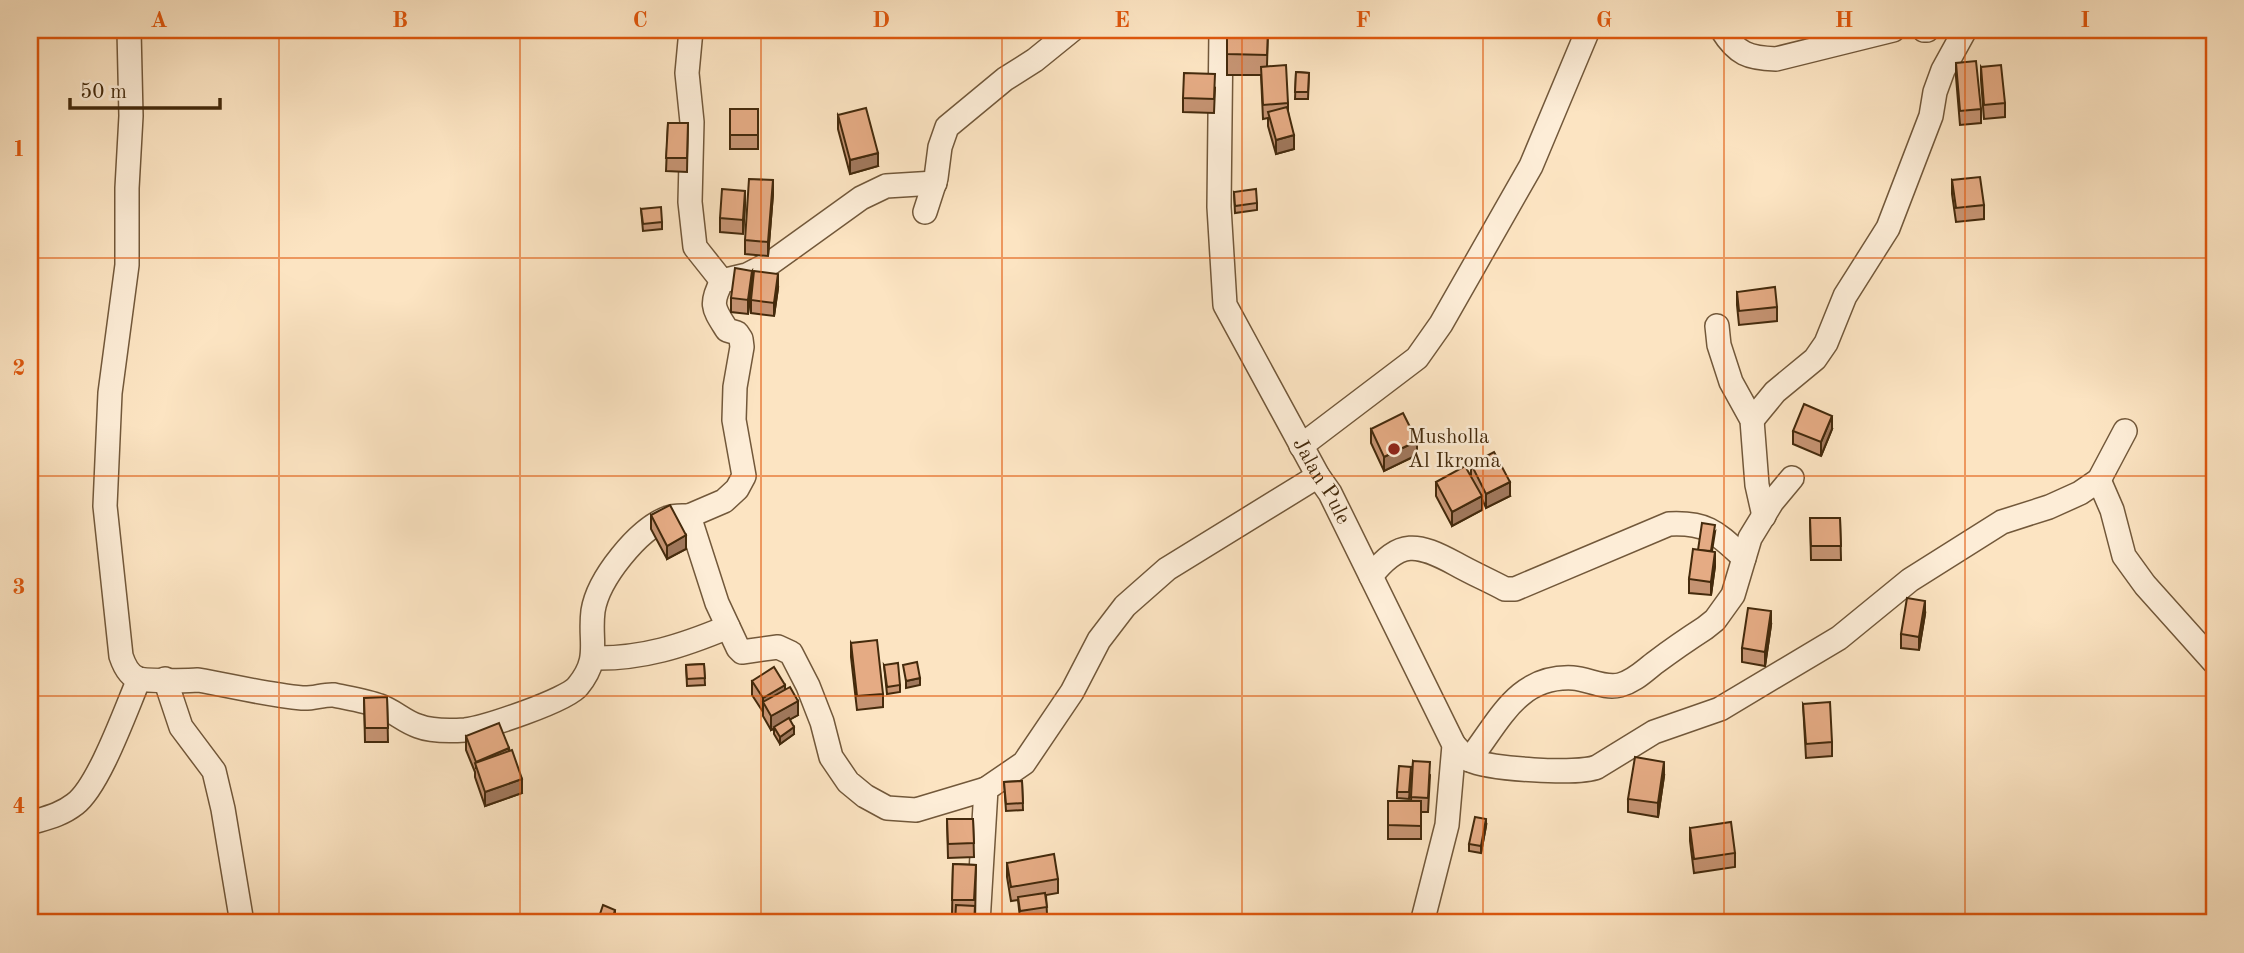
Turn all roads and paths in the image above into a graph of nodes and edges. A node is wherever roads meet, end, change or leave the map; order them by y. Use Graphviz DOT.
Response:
graph roads {
  1 [pos="129,30"];
  2 [pos="691,30"];
  3 [pos="1072,30"];
  4 [pos="1221,30"];
  5 [pos="1588,30"];
  6 [pos="1722,30"];
  7 [pos="1893,30"];
  8 [pos="1965,30"];
  9 [pos="935,183"];
  10 [pos="925,212"];
  11 [pos="722,281"];
  12 [pos="1717,326"];
  13 [pos="1752,420"];
  14 [pos="2124,431"];
  15 [pos="1301,446"];
  16 [pos="1318,476"];
  17 [pos="1792,478"];
  18 [pos="2099,480"];
  19 [pos="688,516"];
  20 [pos="1764,516"];
  21 [pos="1744,558"];
  22 [pos="1371,576"];
  23 [pos="728,627"];
  24 [pos="593,658"];
  25 [pos="2214,662"];
  26 [pos="139,679"];
  27 [pos="165,679"];
  28 [pos="1461,752"];
  29 [pos="986,789"];
  30 [pos="30,823"];
  31 [pos="242,923"];
  32 [pos="978,923"];
  33 [pos="1422,923"];
  1 -- 26 [label="street"];
  2 -- 11 [label="street"];
  3 -- 9 [label="street"];
  4 -- 15 [label="street, Jalan Pule"];
  5 -- 15 [label="street"];
  6 -- 7 [label="street"];
  8 -- 13 [label="street"];
  9 -- 10 [label="street"];
  9 -- 11 [label="street"];
  11 -- 19 [label="street"];
  12 -- 13 [label="street"];
  13 -- 20 [label="street"];
  14 -- 18 [label="street"];
  15 -- 16 [label="street, Jalan Pule"];
  16 -- 22 [label="street, Jalan Pule"];
  16 -- 29 [label="street"];
  17 -- 20 [label="street"];
  18 -- 25 [label="street"];
  18 -- 28 [label="street"];
  19 -- 23 [label="street"];
  19 -- 24 [label="street"];
  20 -- 21 [label="street"];
  21 -- 22 [label="street"];
  21 -- 28 [label="street"];
  22 -- 28 [label="street, Jalan Pule"];
  23 -- 24 [label="street"];
  23 -- 29 [label="street"];
  24 -- 27 [label="street"];
  26 -- 27 [label="street"];
  26 -- 30 [label="street"];
  27 -- 31 [label="street"];
  28 -- 33 [label="street"];
  29 -- 32 [label="street"];
}
